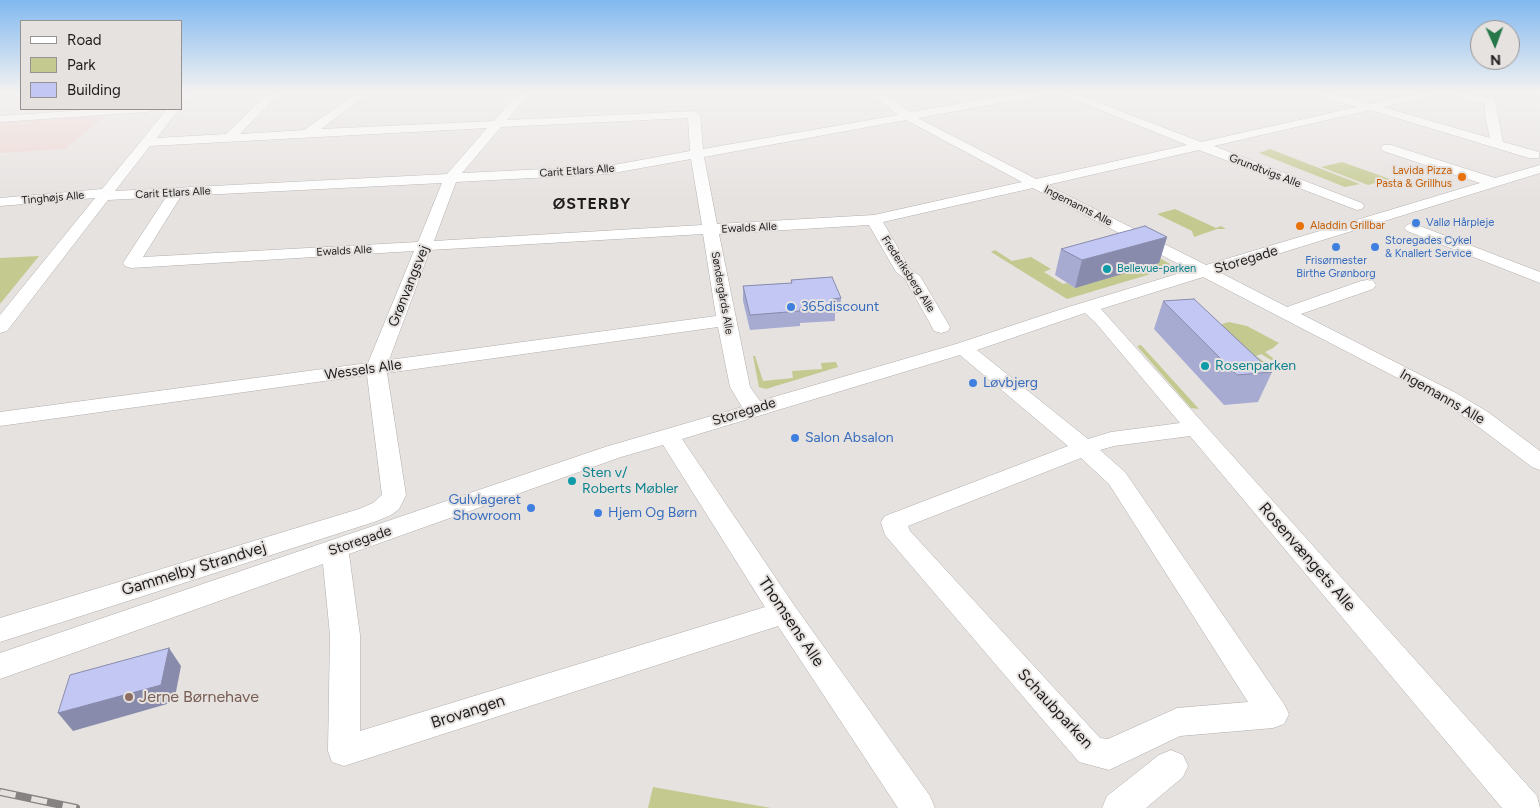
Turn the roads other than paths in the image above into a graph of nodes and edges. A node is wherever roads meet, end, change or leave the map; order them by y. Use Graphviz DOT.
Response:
graph roads {
  1 [pos="157,130"];
  2 [pos="237,130"];
  3 [pos="313,130"];
  4 [pos="389,130"];
  5 [pos="492,130"];
  6 [pos="695,130"];
  7 [pos="833,130"];
  8 [pos="933,130"];
  9 [pos="1159,130"];
  10 [pos="1272,130"];
  11 [pos="1448,130"];
  12 [pos="1494,130"];
  13 [pos="307,134"];
  14 [pos="229,138"];
  15 [pos="147,142"];
  16 [pos="1497,144"];
  17 [pos="1201,146"];
  18 [pos="1387,148"];
  19 [pos="697,155"];
  20 [pos="1534,155"];
  21 [pos="1540,169"];
  22 [pos="450,179"];
  23 [pos="1495,183"];
  24 [pos="1037,184"];
  25 [pos="176,193"];
  26 [pos="105,195"];
  27 [pos="0,202"];
  28 [pos="1357,206"];
  29 [pos="874,220"];
  30 [pos="1412,228"];
  31 [pos="711,230"];
  32 [pos="424,247"];
  33 [pos="1207,272"];
  34 [pos="1540,278"];
  35 [pos="1367,285"];
  36 [pos="1089,307"];
  37 [pos="1286,313"];
  38 [pos="726,320"];
  39 [pos="0,327"];
  40 [pos="941,327"];
  41 [pos="964,348"];
  42 [pos="376,368"];
  43 [pos="754,409"];
  44 [pos="0,418"];
  45 [pos="1196,428"];
  46 [pos="668,435"];
  47 [pos="1084,448"];
  48 [pos="1540,462"];
  49 [pos="387,506"];
  50 [pos="335,550"];
  51 [pos="784,613"];
  52 [pos="0,630"];
  53 [pos="0,666"];
  54 [pos="1171,766"];
  55 [pos="918,808"];
  56 [pos="1119,808"];
  57 [pos="1525,808"];
  1 -- 15 [label="street"];
  2 -- 14 [label="street"];
  3 -- 13 [label="street"];
  4 -- 13 [label="street"];
  5 -- 22 [label="street, Grønvangsvej"];
  6 -- 19 [label="street, Søndergårds Alle"];
  7 -- 19 [label="street, Carit Etlars Alle"];
  8 -- 24 [label="street, Ingemanns Alle"];
  9 -- 17 [label="street, Grundtvigs Alle"];
  10 -- 17 [label="street, Ewalds Alle"];
  11 -- 16 [label="street"];
  12 -- 16 [label="street"];
  13 -- 14 [label="street"];
  14 -- 15 [label="street"];
  15 -- 26 [label="street"];
  16 -- 20 [label="street"];
  17 -- 24 [label="street, Ewalds Alle"];
  17 -- 28 [label="street, Grundtvigs Alle"];
  18 -- 23 [label="street"];
  19 -- 22 [label="street, Carit Etlars Alle"];
  19 -- 31 [label="street, Søndergårds Alle"];
  21 -- 23 [label="street, Storegade"];
  22 -- 25 [label="street, Carit Etlars Alle"];
  22 -- 32 [label="street, Grønvangsvej"];
  23 -- 33 [label="street, Storegade"];
  24 -- 29 [label="street, Ewalds Alle"];
  24 -- 33 [label="street, Ingemanns Alle"];
  25 -- 26 [label="street, Carit Etlars Alle"];
  25 -- 32 [label="street, Ewalds Alle"];
  26 -- 27 [label="street, Tinghøjs Alle"];
  26 -- 39 [label="street"];
  29 -- 31 [label="street, Ewalds Alle"];
  29 -- 40 [label="street, Frederiksberg Alle"];
  30 -- 34 [label="street"];
  31 -- 32 [label="street, Ewalds Alle"];
  31 -- 38 [label="street, Søndergårds Alle"];
  32 -- 42 [label="street, Grønvangsvej"];
  33 -- 36 [label="street, Storegade"];
  33 -- 37 [label="street, Ingemanns Alle"];
  35 -- 37 [label="street"];
  36 -- 41 [label="street, Storegade"];
  36 -- 45 [label="street, Rosenvængets Alle"];
  37 -- 48 [label="street, Ingemanns Alle"];
  38 -- 42 [label="street, Wessels Alle"];
  38 -- 43 [label="street, Søndergårds Alle"];
  41 -- 43 [label="street, Storegade"];
  41 -- 47 [label="street, Schaubparken"];
  42 -- 44 [label="street, Wessels Alle"];
  42 -- 49 [label="street, Grønvangsvej"];
  43 -- 46 [label="street, Storegade"];
  45 -- 47 [label="street, Schaubparken"];
  45 -- 57 [label="street, Rosenvængets Alle"];
  46 -- 50 [label="street, Storegade"];
  46 -- 51 [label="street, Thomsens Alle"];
  47 -- 47 [label="street, Schaubparken"];
  49 -- 52 [label="street, Gammelby Strandvej"];
  50 -- 51 [label="street, Brovangen"];
  50 -- 53 [label="street, Storegade"];
  51 -- 55 [label="street, Thomsens Alle"];
  54 -- 56 [label="street"];
}
